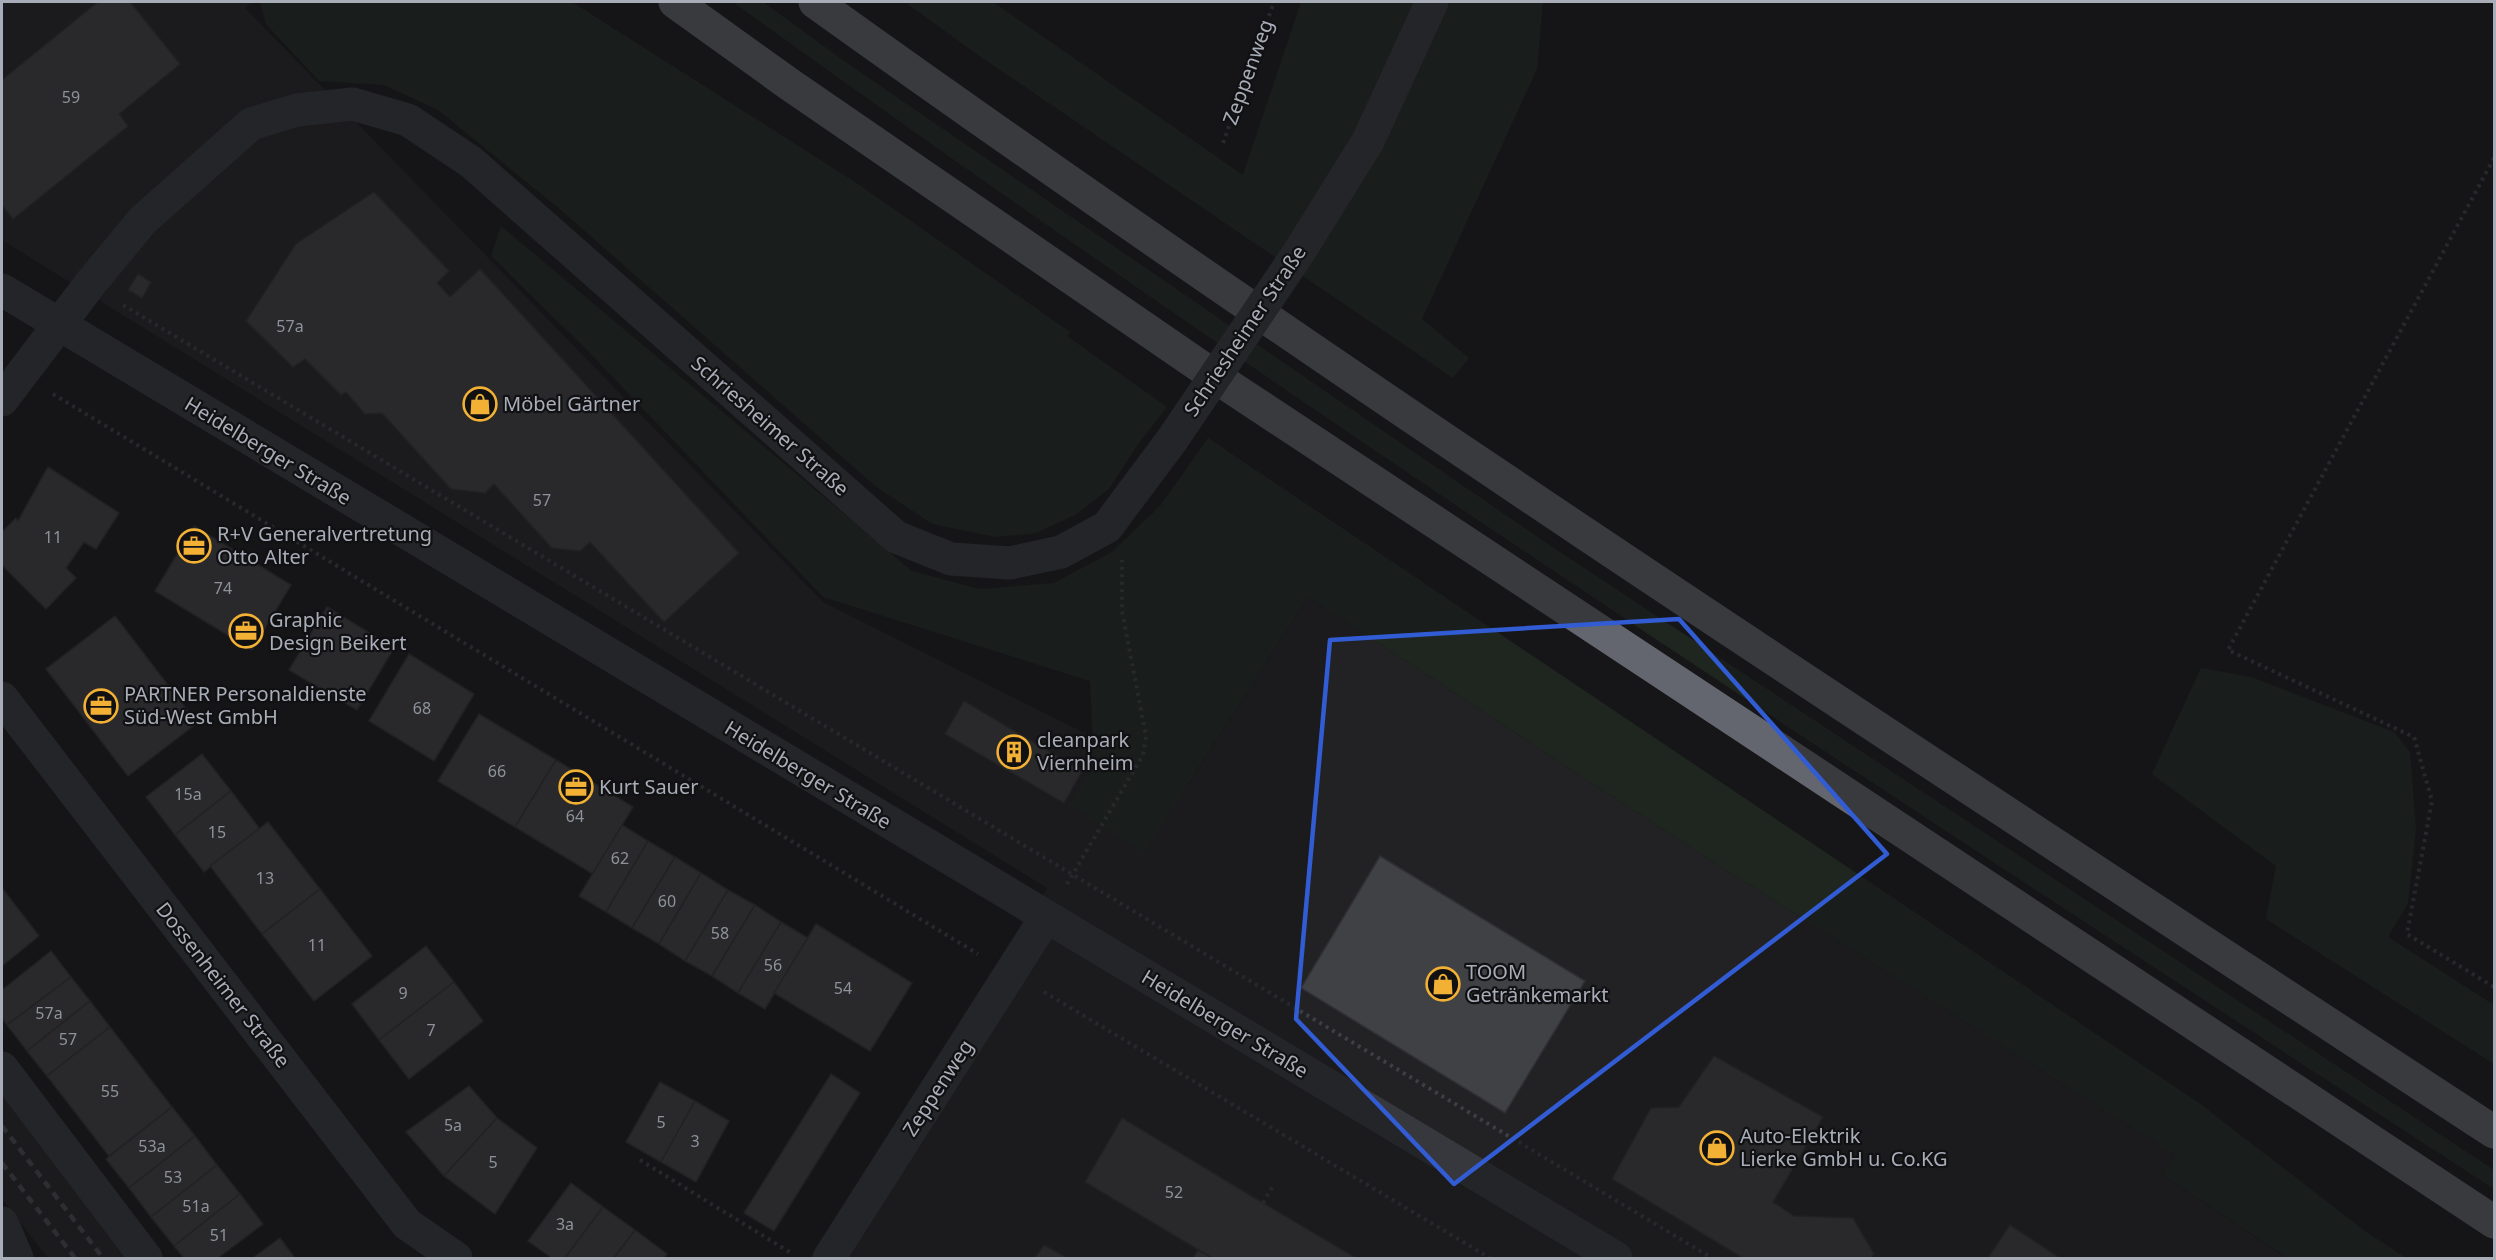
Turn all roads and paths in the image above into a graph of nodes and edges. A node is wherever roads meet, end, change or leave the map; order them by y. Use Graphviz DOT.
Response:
graph roads {
  1 [pos="675,2"];
  2 [pos="815,2"];
  3 [pos="1274,2"];
  4 [pos="1432,2"];
  5 [pos="1223,143"];
  6 [pos="2494,158"];
  7 [pos="90,284"];
  8 [pos="2,290"];
  9 [pos="58,325"];
  10 [pos="22,375"];
  11 [pos="2,400"];
  12 [pos="1107,527"];
  13 [pos="2,698"];
  14 [pos="1072,875"];
  15 [pos="1046,917"];
  16 [pos="1011,974"];
  17 [pos="2494,987"];
  18 [pos="2,1068"];
  19 [pos="2494,1132"];
  20 [pos="640,1160"];
  21 [pos="1273,1186"];
  22 [pos="1263,1203"];
  23 [pos="2494,1222"];
  24 [pos="2,1223"];
  25 [pos="17,1258"];
  26 [pos="147,1258"];
  27 [pos="456,1258"];
  28 [pos="799,1258"];
  29 [pos="829,1258"];
  30 [pos="1490,1258"];
  31 [pos="1616,1258"];
  32 [pos="1712,1258"];
  1 -- 23 [label="highway"];
  2 -- 19 [label="highway"];
  3 -- 5 [label="path, Zeppenweg"];
  4 -- 12 [label="street, Schriesheimer Straße, bridge"];
  6 -- 17 [label="path"];
  7 -- 9 [label="street, Schriesheimer Straße"];
  7 -- 12 [label="street, Schriesheimer Straße"];
  7 -- 14 [label="path"];
  8 -- 9 [label="street, Heidelberger Straße"];
  9 -- 10 [label="street, Schriesheimer Straße"];
  9 -- 15 [label="street, Heidelberger Straße"];
  10 -- 11 [label="street, Schriesheimer Straße"];
  10 -- 16 [label="path"];
  12 -- 14 [label="path"];
  13 -- 27 [label="street, Dossenheimer Straße"];
  14 -- 15 [label="path"];
  14 -- 32 [label="path"];
  15 -- 16 [label="street, Zeppenweg"];
  15 -- 31 [label="street, Heidelberger Straße"];
  16 -- 29 [label="street, Zeppenweg"];
  16 -- 30 [label="path"];
  18 -- 26 [label="street"];
  20 -- 28 [label="path"];
  21 -- 22 [label="path"];
  24 -- 25 [label="street"];
}
